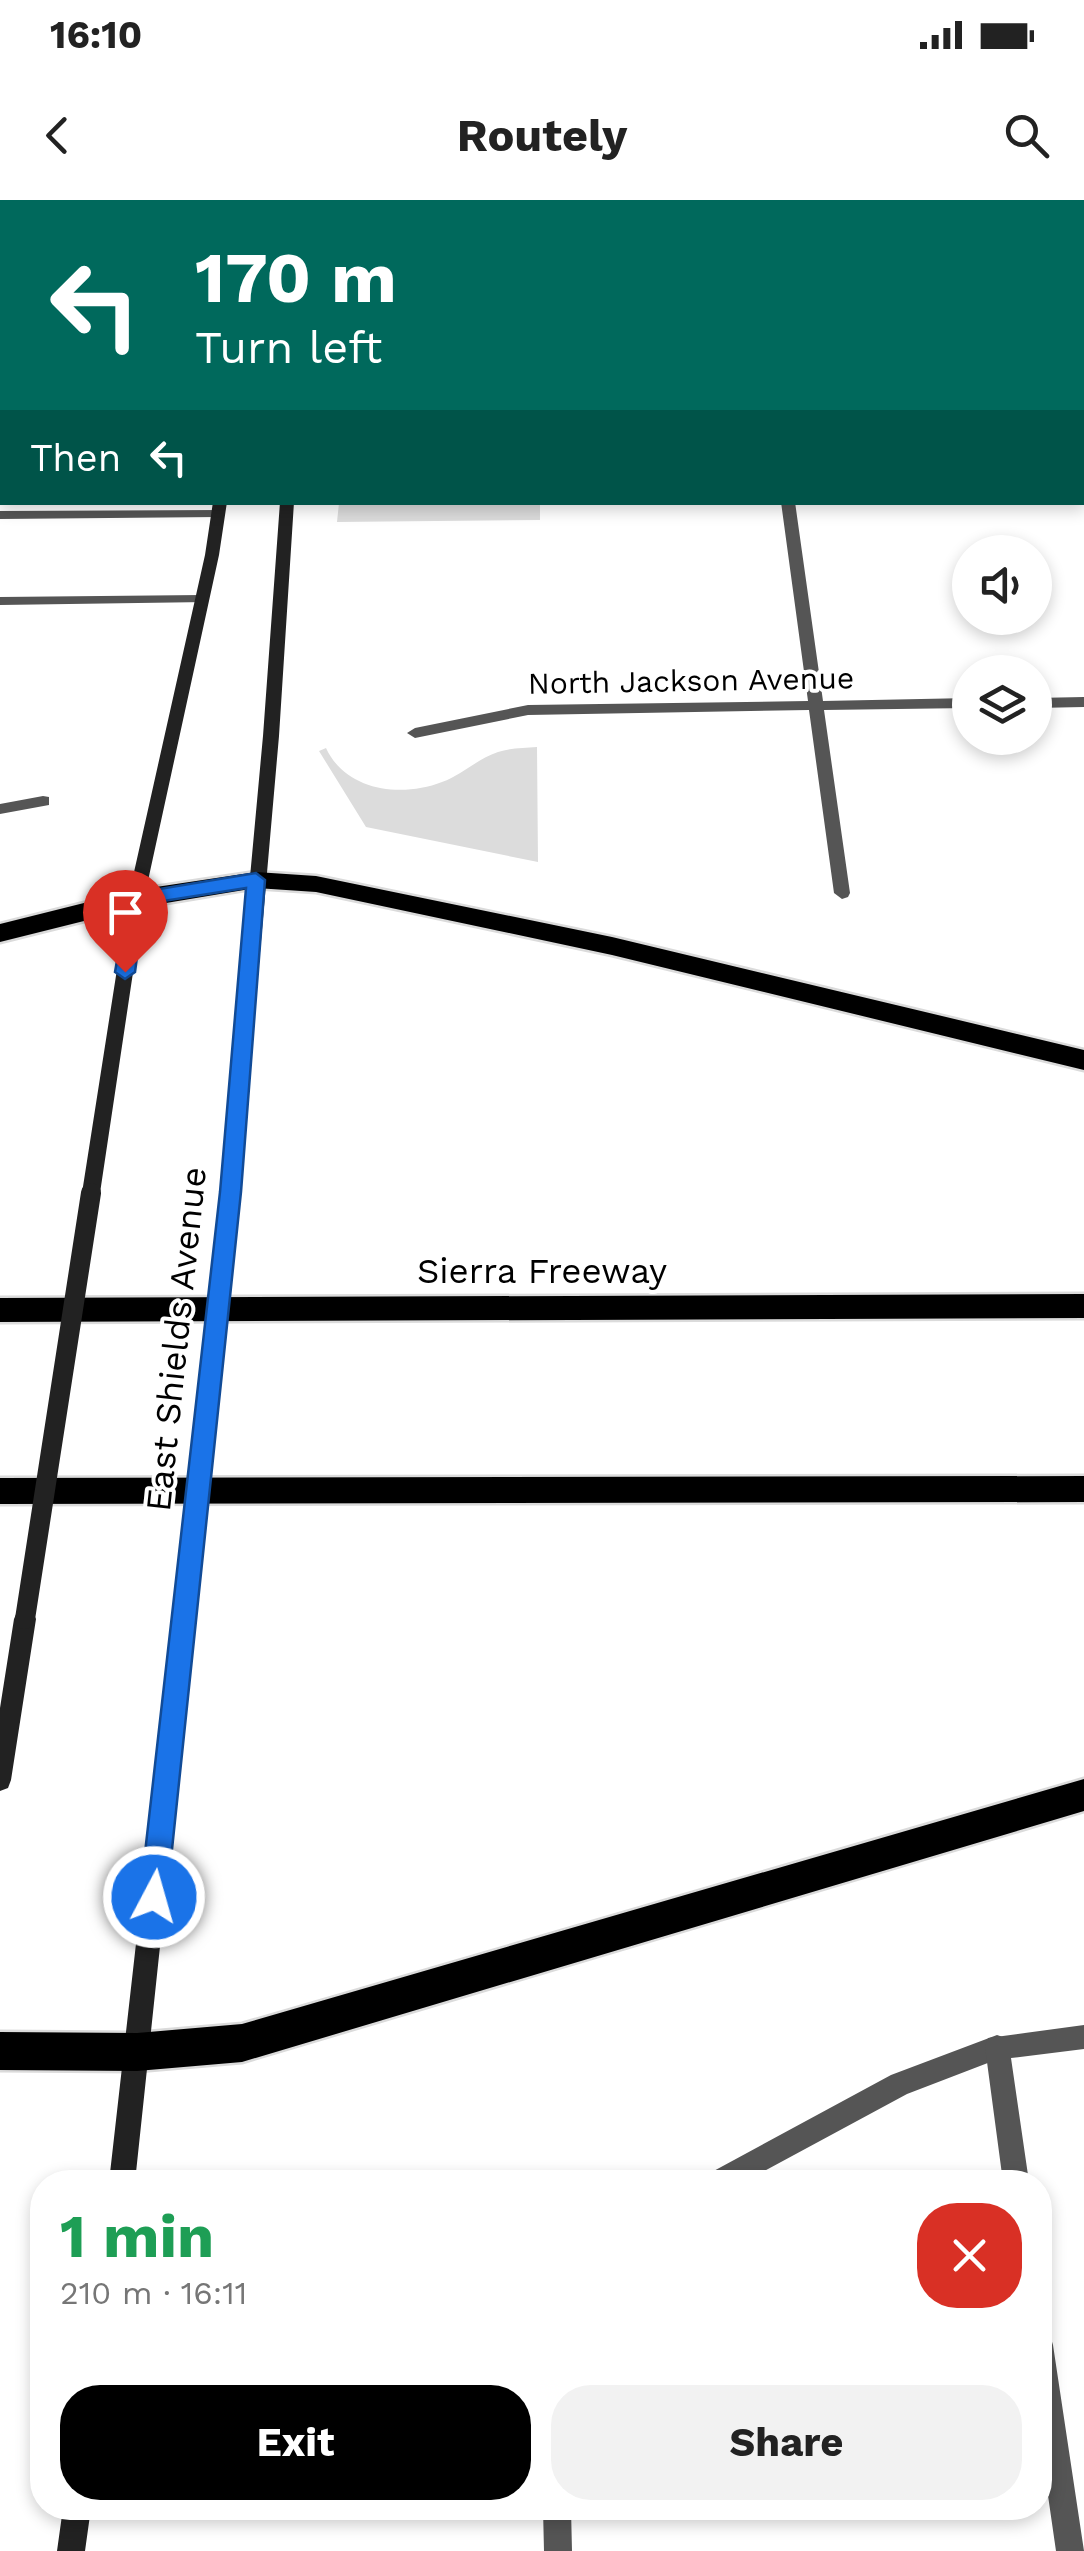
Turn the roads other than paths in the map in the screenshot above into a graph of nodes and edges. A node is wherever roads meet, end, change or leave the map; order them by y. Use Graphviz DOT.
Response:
graph roads {
  1 [pos="286,505"];
  2 [pos="788,505"];
  3 [pos="219,508"];
  4 [pos="0,515"];
  5 [pos="202,600"];
  6 [pos="0,601"];
  7 [pos="1084,702"];
  8 [pos="952,703"];
  9 [pos="1052,703"];
  10 [pos="816,704"];
  11 [pos="416,734"];
  12 [pos="43,801"];
  13 [pos="0,809"];
  14 [pos="256,880"];
  15 [pos="842,894"];
  16 [pos="136,899"];
  17 [pos="0,932"];
  18 [pos="1084,1060"];
  19 [pos="1084,1306"];
  20 [pos="0,1310"];
  21 [pos="1084,1489"];
  22 [pos="0,1491"];
  23 [pos="0,1780"];
  24 [pos="1084,1795"];
  25 [pos="1084,2037"];
  26 [pos="997,2047"];
  27 [pos="0,2051"];
  28 [pos="136,2052"];
  29 [pos="123,2170"];
  30 [pos="741,2170"];
  31 [pos="1014,2170"];
  32 [pos="1052,2427"];
  33 [pos="75,2520"];
  34 [pos="557,2520"];
  35 [pos="71,2551"];
  36 [pos="558,2551"];
  37 [pos="1070,2551"];
  1 -- 14 [label="main road, East Shields Avenue"];
  2 -- 10 [label="street"];
  3 -- 4 [label="street"];
  3 -- 5 [label="main road"];
  5 -- 6 [label="street"];
  5 -- 16 [label="main road"];
  7 -- 9 [label="street"];
  8 -- 10 [label="street, North Jackson Avenue"];
  10 -- 11 [label="street, North Jackson Avenue"];
  10 -- 15 [label="street"];
  12 -- 13 [label="street"];
  14 -- 16 [label="highway"];
  14 -- 18 [label="highway"];
  14 -- 28 [label="main road, East Shields Avenue, bridge"];
  16 -- 17 [label="highway"];
  16 -- 23 [label="main road, bridge"];
  19 -- 20 [label="highway, Sierra Freeway"];
  21 -- 22 [label="highway"];
  24 -- 28 [label="highway"];
  25 -- 26 [label="street"];
  26 -- 30 [label="street"];
  26 -- 31 [label="street"];
  27 -- 28 [label="highway"];
  28 -- 29 [label="main road, East Shields Avenue"];
  32 -- 37 [label="street"];
  33 -- 35 [label="main road"];
  34 -- 36 [label="street"];
}
